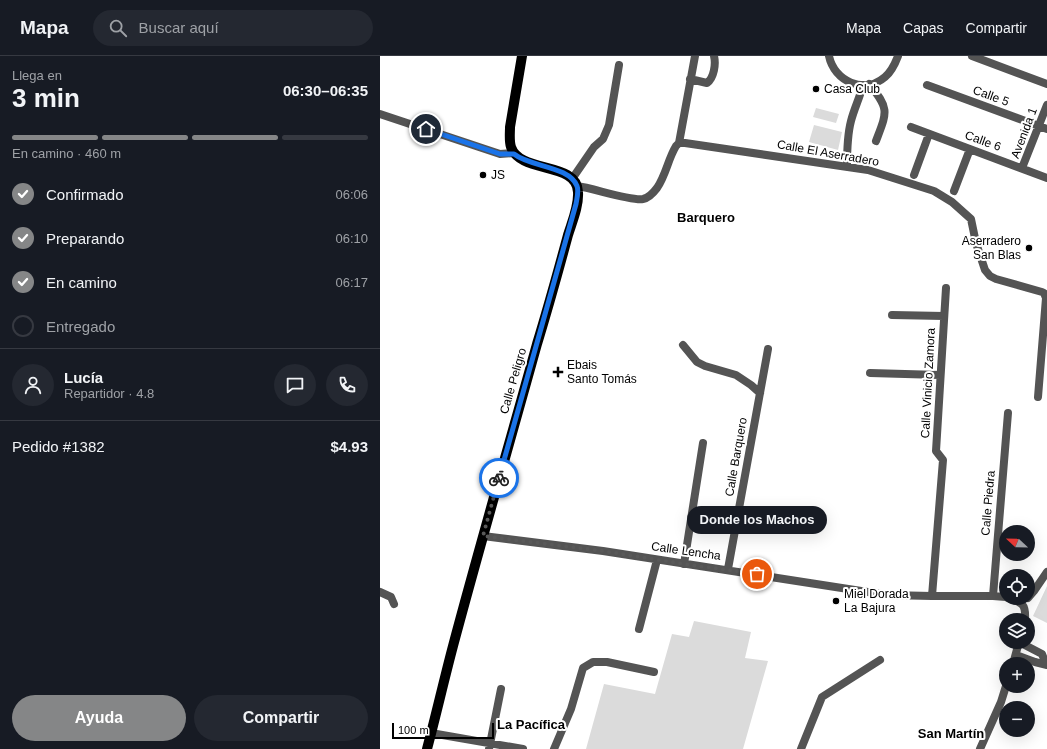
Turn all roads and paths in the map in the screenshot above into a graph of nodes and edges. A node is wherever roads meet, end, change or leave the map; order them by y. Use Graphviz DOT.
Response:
graph roads {
  1 [pos="522,56"];
  2 [pos="695,56"];
  3 [pos="714,56"];
  4 [pos="829,56"];
  5 [pos="898,56"];
  6 [pos="972,56"];
  7 [pos="619,65"];
  8 [pos="690,79"];
  9 [pos="1047,84"];
  10 [pos="866,85"];
  11 [pos="927,85"];
  12 [pos="1047,106"];
  13 [pos="380,114"];
  14 [pos="911,127"];
  15 [pos="1043,128"];
  16 [pos="929,134"];
  17 [pos="876,142"];
  18 [pos="679,143"];
  19 [pos="970,149"];
  20 [pos="514,154"];
  21 [pos="847,167"];
  22 [pos="1022,168"];
  23 [pos="914,175"];
  24 [pos="1047,178"];
  25 [pos="575,182"];
  26 [pos="954,191"];
  27 [pos="946,288"];
  28 [pos="892,315"];
  29 [pos="944,316"];
  30 [pos="683,345"];
  31 [pos="768,349"];
  32 [pos="870,373"];
  33 [pos="940,375"];
  34 [pos="760,394"];
  35 [pos="1038,397"];
  36 [pos="1008,413"];
  37 [pos="703,442"];
  38 [pos="483,536"];
  39 [pos="657,560"];
  40 [pos="684,564"];
  41 [pos="728,569"];
  42 [pos="1047,572"];
  43 [pos="1035,590"];
  44 [pos="380,592"];
  45 [pos="932,596"];
  46 [pos="992,596"];
  47 [pos="999,597"];
  48 [pos="394,604"];
  49 [pos="639,629"];
  50 [pos="1017,649"];
  51 [pos="1032,649"];
  52 [pos="1016,655"];
  53 [pos="880,660"];
  54 [pos="1047,665"];
  55 [pos="654,672"];
  56 [pos="501,690"];
  57 [pos="1004,693"];
  58 [pos="431,733"];
  59 [pos="489,746"];
  60 [pos="427,749"];
  61 [pos="522,749"];
  62 [pos="554,749"];
  63 [pos="801,749"];
  64 [pos="980,749"];
  1 -- 20 [label="main road"];
  2 -- 8 [label="street"];
  3 -- 8 [label="street"];
  4 -- 10 [label="street"];
  5 -- 10 [label="street"];
  6 -- 9 [label="street"];
  7 -- 25 [label="street"];
  8 -- 18 [label="street"];
  10 -- 17 [label="street"];
  10 -- 21 [label="street"];
  11 -- 15 [label="street, Calle 5"];
  12 -- 15 [label="street, Avenida 1"];
  13 -- 20 [label="street"];
  14 -- 16 [label="street, Calle 6"];
  15 -- 22 [label="street, Avenida 1"];
  16 -- 19 [label="street, Calle 6"];
  16 -- 23 [label="street"];
  18 -- 21 [label="street, Calle El Aserradero"];
  18 -- 25 [label="street"];
  19 -- 22 [label="street, Calle 6"];
  19 -- 26 [label="street"];
  20 -- 25 [label="main road"];
  21 -- 35 [label="street, Calle El Aserradero"];
  22 -- 24 [label="street, Calle 6"];
  25 -- 38 [label="main road, Calle Peligro"];
  27 -- 29 [label="street, Calle Vinicio Zamora"];
  28 -- 29 [label="street"];
  29 -- 33 [label="street, Calle Vinicio Zamora"];
  30 -- 34 [label="street"];
  31 -- 34 [label="street, Calle Barquero"];
  32 -- 33 [label="street"];
  33 -- 45 [label="street, Calle Vinicio Zamora"];
  34 -- 41 [label="street, Calle Barquero"];
  36 -- 46 [label="street, Calle Piedra"];
  37 -- 40 [label="street"];
  38 -- 39 [label="street, Calle Lencha"];
  38 -- 58 [label="main road, Calle Peligro"];
  39 -- 40 [label="street, Calle Lencha"];
  39 -- 49 [label="street"];
  40 -- 41 [label="street, Calle Lencha"];
  41 -- 45 [label="street, Calle Lencha"];
  42 -- 43 [label="street"];
  44 -- 48 [label="street"];
  45 -- 46 [label="street, Calle Lencha"];
  46 -- 47 [label="street, Calle Lencha"];
  50 -- 52 [label="street"];
  51 -- 54 [label="street"];
  52 -- 54 [label="street"];
  53 -- 63 [label="street"];
  55 -- 62 [label="street"];
  56 -- 59 [label="street"];
  57 -- 64 [label="street"];
  58 -- 59 [label="street"];
  58 -- 60 [label="main road, Calle Peligro"];
  59 -- 61 [label="street"];
}
